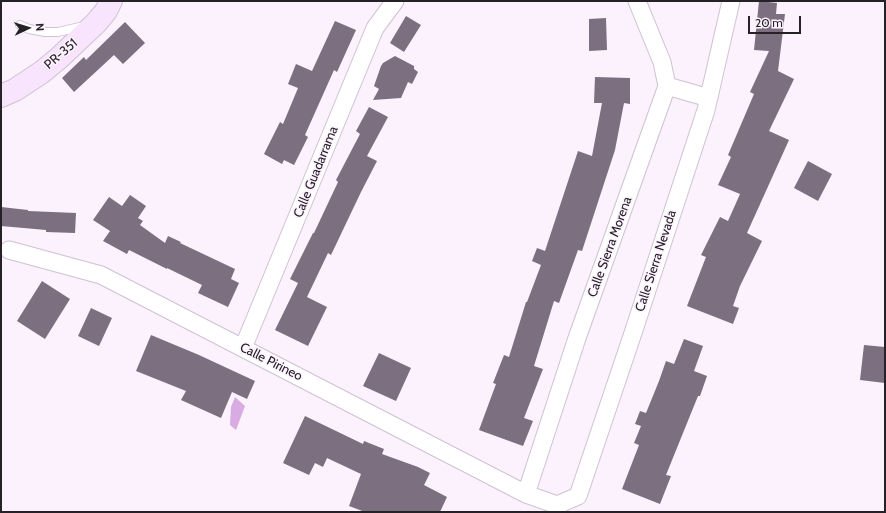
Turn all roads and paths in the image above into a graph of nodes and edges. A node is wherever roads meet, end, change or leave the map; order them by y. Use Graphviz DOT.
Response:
graph roads {
  1 [pos="112,1"];
  2 [pos="395,1"];
  3 [pos="637,1"];
  4 [pos="731,1"];
  5 [pos="96,23"];
  6 [pos="20,26"];
  7 [pos="667,86"];
  8 [pos="1,96"];
  9 [pos="709,98"];
  10 [pos="9,250"];
  11 [pos="244,348"];
  12 [pos="526,494"];
  13 [pos="557,509"];
  1 -- 5 [label="street, PR-351 / PR-351"];
  2 -- 11 [label="street, Calle Guadarrama"];
  3 -- 7 [label="street"];
  4 -- 9 [label="street, Calle Sierra Nevada"];
  5 -- 6 [label="lane"];
  5 -- 8 [label="street, PR-351 / PR-351"];
  7 -- 9 [label="street"];
  7 -- 12 [label="street, Calle Sierra Morena"];
  9 -- 13 [label="street, Calle Sierra Nevada"];
  10 -- 11 [label="street, Calle Pirineo"];
  11 -- 12 [label="street, Calle Pirineo"];
  12 -- 13 [label="street, Calle Pirineo"];
}
